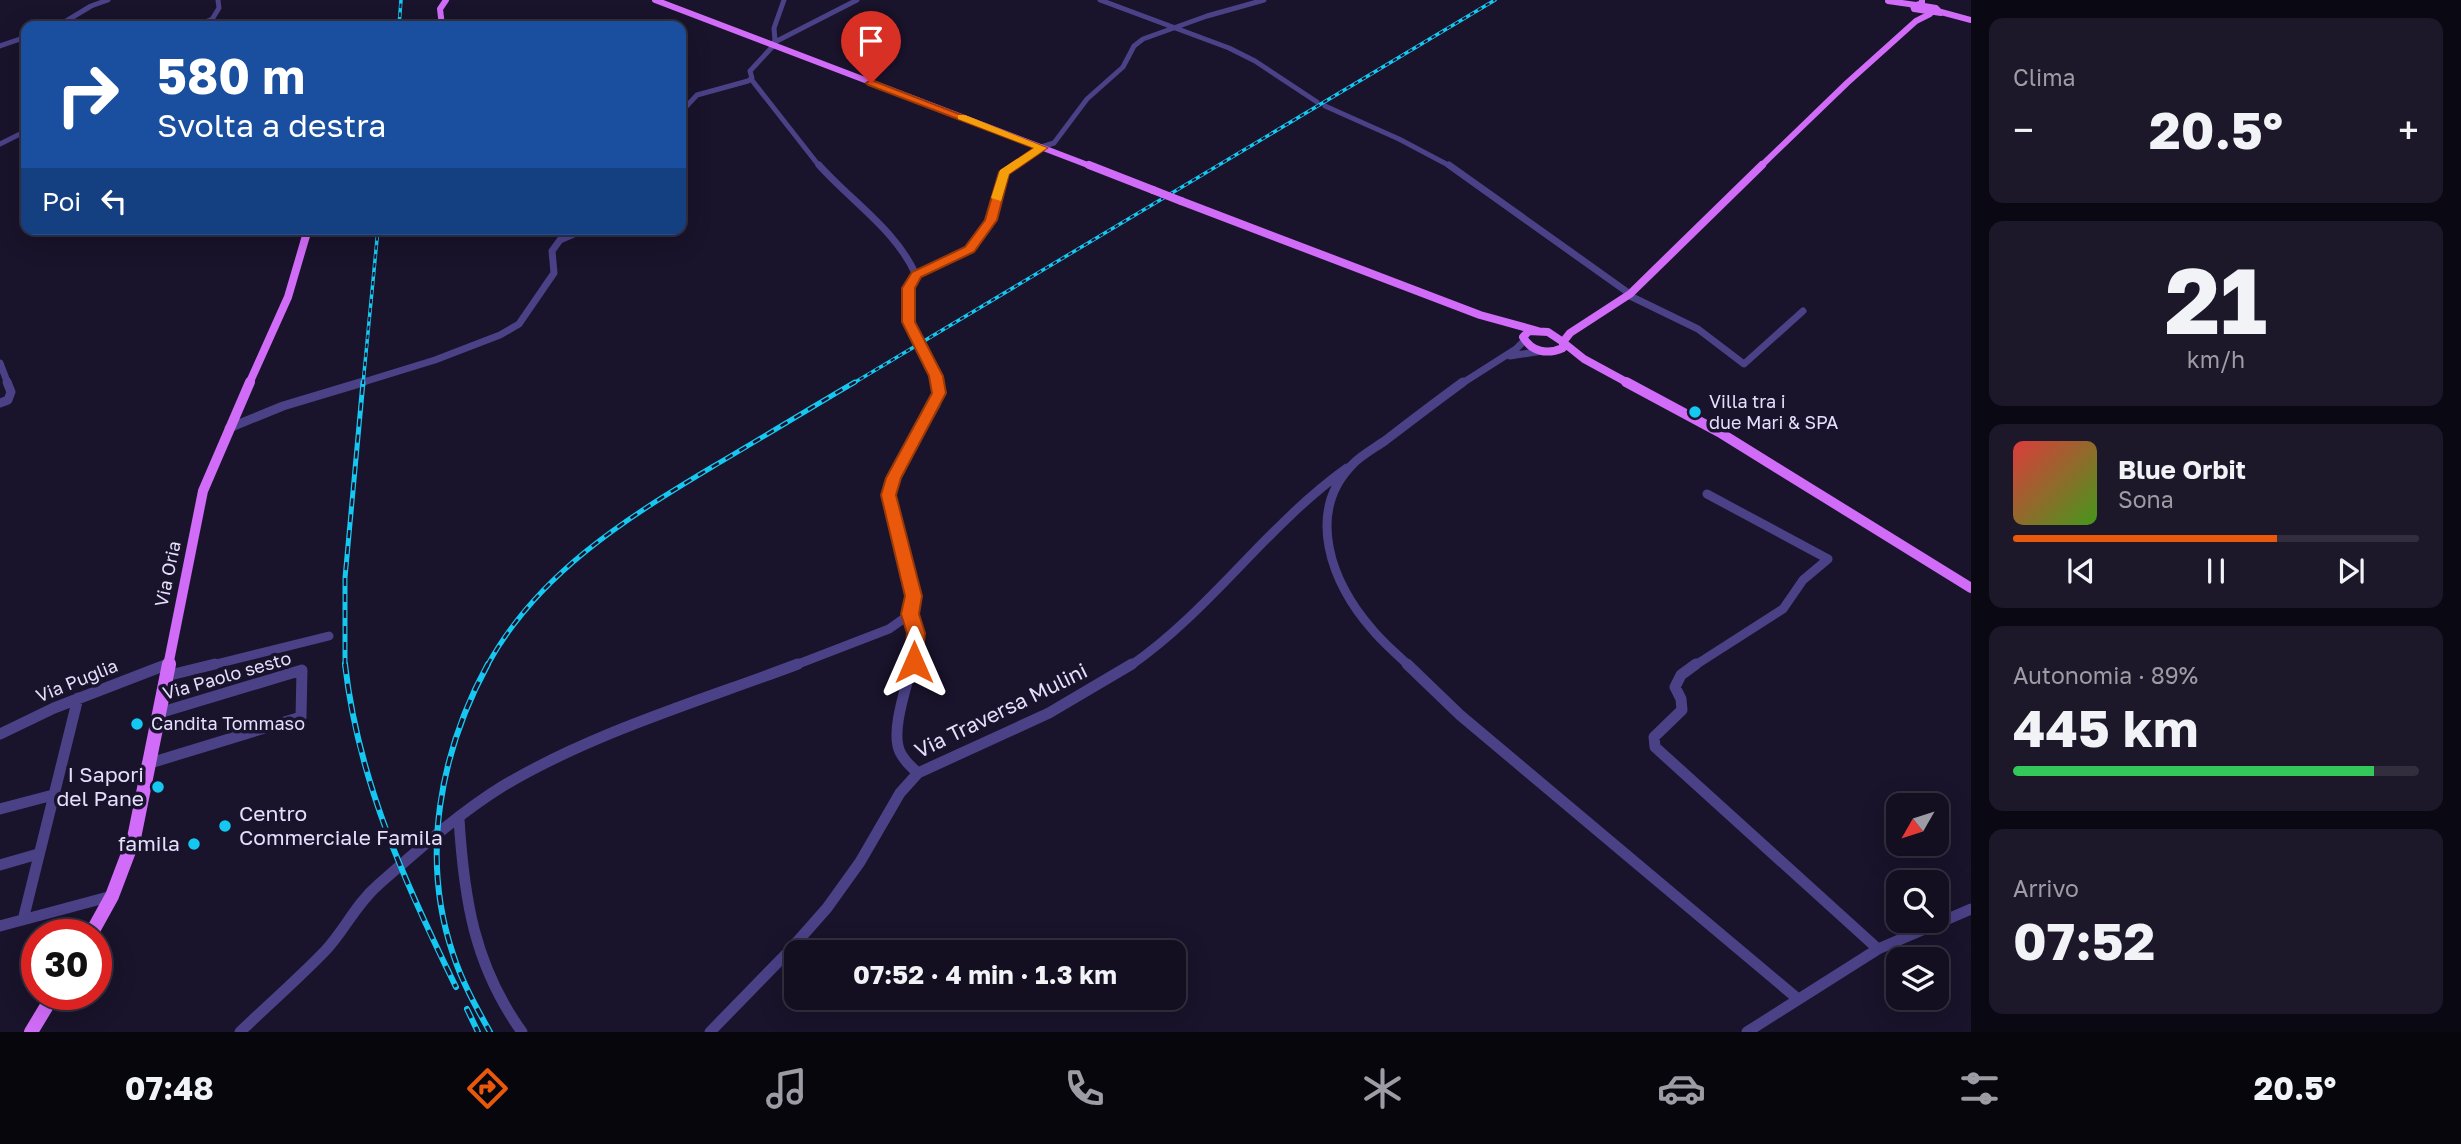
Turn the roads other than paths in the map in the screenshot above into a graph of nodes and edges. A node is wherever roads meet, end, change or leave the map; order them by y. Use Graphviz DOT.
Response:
graph roads {
  1 [pos="108,0"];
  2 [pos="218,0"];
  3 [pos="446,0"];
  4 [pos="655,0"];
  5 [pos="784,0"];
  6 [pos="857,0"];
  7 [pos="1100,0"];
  8 [pos="1264,0"];
  9 [pos="1887,0"];
  10 [pos="1918,5"];
  11 [pos="1930,10"];
  12 [pos="1968,19"];
  13 [pos="66,21"];
  14 [pos="210,21"];
  15 [pos="441,21"];
  16 [pos="1916,21"];
  17 [pos="1172,28"];
  18 [pos="21,39"];
  19 [pos="773,43"];
  20 [pos="0,46"];
  21 [pos="751,79"];
  22 [pos="1317,102"];
  23 [pos="1325,106"];
  24 [pos="686,107"];
  25 [pos="21,134"];
  26 [pos="0,144"];
  27 [pos="1041,148"];
  28 [pos="306,235"];
  29 [pos="571,235"];
  30 [pos="916,275"];
  31 [pos="1629,295"];
  32 [pos="1803,311"];
  33 [pos="1480,315"];
  34 [pos="1589,320"];
  35 [pos="1539,331"];
  36 [pos="1523,340"];
  37 [pos="1563,343"];
  38 [pos="1546,352"];
  39 [pos="1502,358"];
  40 [pos="0,363"];
  41 [pos="1609,373"];
  42 [pos="0,403"];
  43 [pos="227,429"];
  44 [pos="1352,465"];
  45 [pos="1707,494"];
  46 [pos="1971,588"];
  47 [pos="910,614"];
  48 [pos="330,636"];
  49 [pos="167,670"];
  50 [pos="78,698"];
  51 [pos="159,713"];
  52 [pos="0,734"];
  53 [pos="147,764"];
  54 [pos="918,773"];
  55 [pos="53,795"];
  56 [pos="0,809"];
  57 [pos="459,819"];
  58 [pos="38,854"];
  59 [pos="0,864"];
  60 [pos="112,896"];
  61 [pos="1971,909"];
  62 [pos="23,919"];
  63 [pos="27,919"];
  64 [pos="99,919"];
  65 [pos="21,921"];
  66 [pos="0,926"];
  67 [pos="1878,949"];
  68 [pos="1798,999"];
  69 [pos="44,1010"];
  70 [pos="31,1032"];
  71 [pos="240,1032"];
  72 [pos="522,1032"];
  73 [pos="710,1032"];
  74 [pos="1747,1032"];
  1 -- 13 [label="street"];
  2 -- 14 [label="street"];
  3 -- 15 [label="main road"];
  4 -- 19 [label="main road"];
  5 -- 19 [label="street"];
  6 -- 19 [label="street"];
  7 -- 17 [label="street"];
  8 -- 17 [label="street"];
  9 -- 10 [label="main road"];
  10 -- 11 [label="main road"];
  10 -- 11 [label="main road"];
  10 -- 16 [label="main road"];
  11 -- 12 [label="main road"];
  11 -- 16 [label="main road"];
  16 -- 31 [label="main road"];
  17 -- 22 [label="street"];
  17 -- 27 [label="street"];
  18 -- 20 [label="street"];
  19 -- 21 [label="street"];
  19 -- 27 [label="main road"];
  21 -- 24 [label="street"];
  21 -- 30 [label="street"];
  23 -- 31 [label="street"];
  25 -- 26 [label="street"];
  27 -- 30 [label="street"];
  27 -- 33 [label="main road, bridge"];
  28 -- 43 [label="main road, Via Oria"];
  29 -- 43 [label="street"];
  30 -- 47 [label="street"];
  31 -- 32 [label="street"];
  31 -- 34 [label="main road"];
  33 -- 35 [label="main road"];
  33 -- 36 [label="main road"];
  34 -- 35 [label="main road"];
  34 -- 37 [label="main road"];
  35 -- 36 [label="main road"];
  35 -- 37 [label="main road"];
  36 -- 38 [label="main road"];
  36 -- 39 [label="street"];
  37 -- 38 [label="main road"];
  37 -- 41 [label="main road"];
  38 -- 39 [label="street"];
  38 -- 41 [label="main road"];
  39 -- 44 [label="street, Via Traversa Mulini"];
  40 -- 42 [label="street"];
  41 -- 46 [label="main road"];
  43 -- 49 [label="main road, Via Oria"];
  44 -- 54 [label="street, Via Traversa Mulini"];
  44 -- 68 [label="street"];
  45 -- 67 [label="street"];
  47 -- 54 [label="street"];
  47 -- 57 [label="street"];
  48 -- 49 [label="street, Via Puglia"];
  49 -- 50 [label="street, Via Puglia"];
  49 -- 51 [label="main road, Via Oria"];
  50 -- 52 [label="street, Via Puglia"];
  50 -- 55 [label="street"];
  51 -- 53 [label="main road, Via Oria"];
  51 -- 53 [label="street, Via Paolo sesto"];
  53 -- 60 [label="main road, Via Oria"];
  54 -- 73 [label="street, Via Traversa Mulini"];
  55 -- 56 [label="street"];
  55 -- 58 [label="street"];
  57 -- 71 [label="street"];
  57 -- 72 [label="street"];
  58 -- 59 [label="street"];
  58 -- 62 [label="street"];
  60 -- 63 [label="street"];
  60 -- 64 [label="main road, Via Oria"];
  61 -- 67 [label="street"];
  65 -- 66 [label="street"];
  67 -- 68 [label="street"];
  68 -- 74 [label="street"];
  69 -- 70 [label="main road"];
}
